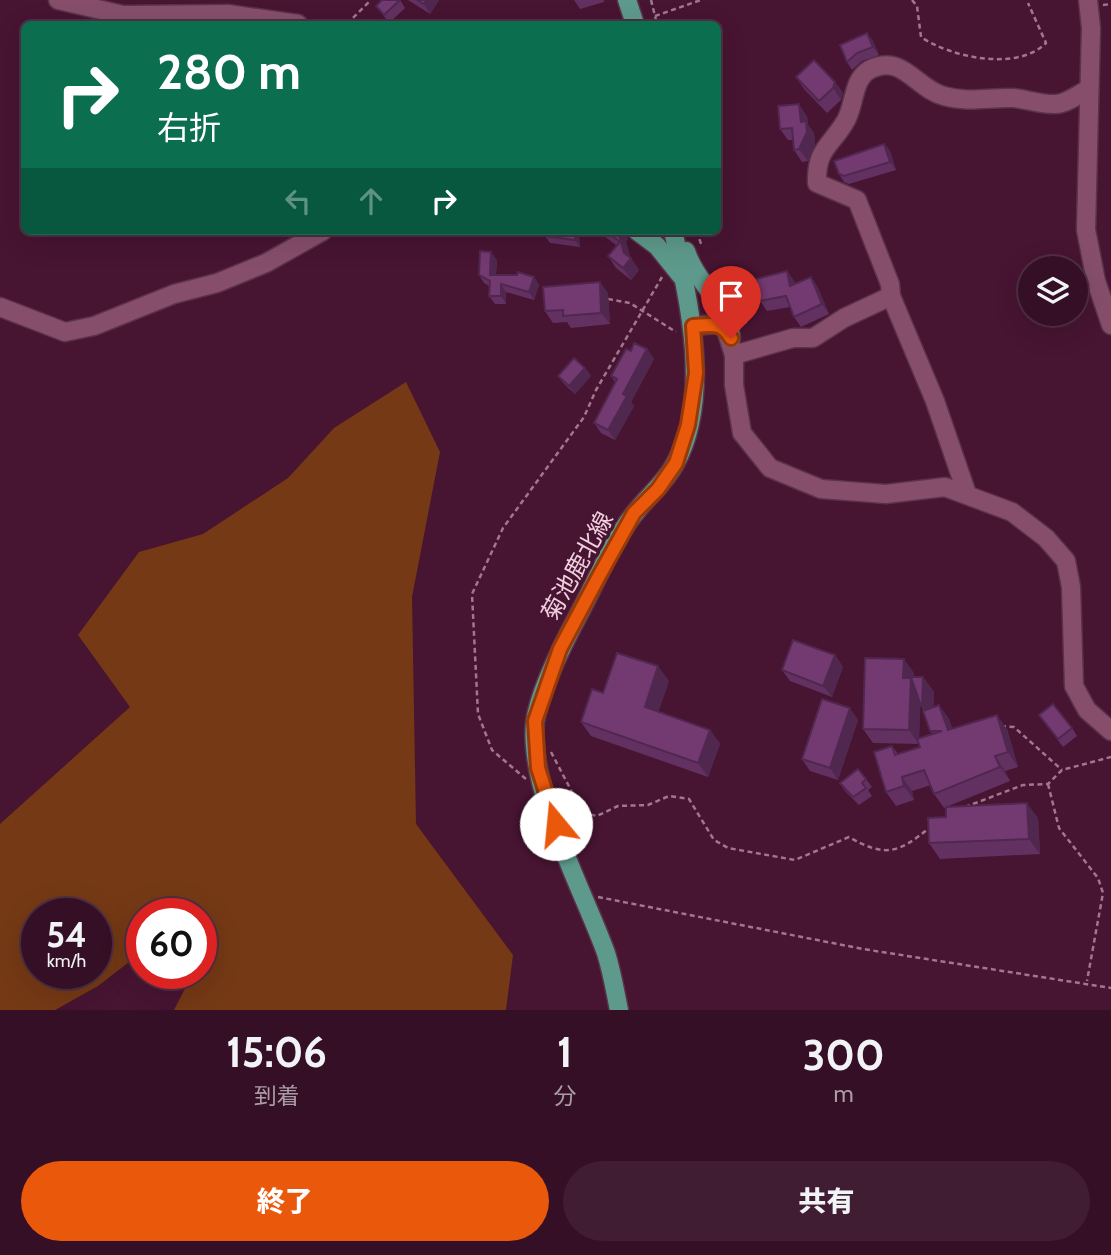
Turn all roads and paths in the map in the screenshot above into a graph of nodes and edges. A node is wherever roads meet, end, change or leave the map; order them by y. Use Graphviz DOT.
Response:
graph roads {
  1 [pos="58,0"];
  2 [pos="370,0"];
  3 [pos="627,0"];
  4 [pos="652,0"];
  5 [pos="701,0"];
  6 [pos="912,0"];
  7 [pos="1088,0"];
  8 [pos="1028,3"];
  9 [pos="655,16"];
  10 [pos="277,21"];
  11 [pos="350,21"];
  12 [pos="634,21"];
  13 [pos="656,21"];
  14 [pos="1089,89"];
  15 [pos="316,235"];
  16 [pos="641,235"];
  17 [pos="674,235"];
  18 [pos="681,235"];
  19 [pos="671,262"];
  20 [pos="684,282"];
  21 [pos="891,296"];
  22 [pos="605,299"];
  23 [pos="0,307"];
  24 [pos="641,310"];
  25 [pos="1111,325"];
  26 [pos="693,330"];
  27 [pos="732,347"];
  28 [pos="967,494"];
  29 [pos="1002,726"];
  30 [pos="1111,731"];
  31 [pos="547,744"];
  32 [pos="1111,757"];
  33 [pos="1062,770"];
  34 [pos="1048,784"];
  35 [pos="544,788"];
  36 [pos="962,809"];
  37 [pos="938,821"];
  38 [pos="584,897"];
  39 [pos="1087,982"];
  40 [pos="1111,988"];
  41 [pos="619,1010"];
  1 -- 10 [label="street"];
  2 -- 11 [label="path"];
  3 -- 12 [label="main road"];
  4 -- 9 [label="path"];
  5 -- 9 [label="path"];
  6 -- 8 [label="path"];
  7 -- 14 [label="street"];
  9 -- 13 [label="path"];
  14 -- 21 [label="street"];
  14 -- 25 [label="street"];
  15 -- 23 [label="street"];
  16 -- 19 [label="main road"];
  17 -- 20 [label="main road, 菊池鹿北線"];
  18 -- 27 [label="main road"];
  19 -- 20 [label="main road"];
  19 -- 24 [label="path"];
  20 -- 26 [label="main road, 菊池鹿北線"];
  21 -- 27 [label="street"];
  21 -- 28 [label="street"];
  22 -- 24 [label="path"];
  24 -- 26 [label="path"];
  24 -- 35 [label="path"];
  26 -- 27 [label="street"];
  26 -- 35 [label="main road, 菊池鹿北線"];
  27 -- 28 [label="street"];
  28 -- 30 [label="street"];
  29 -- 33 [label="path"];
  31 -- 37 [label="path"];
  32 -- 33 [label="path"];
  33 -- 34 [label="path"];
  34 -- 36 [label="path"];
  34 -- 39 [label="path"];
  35 -- 38 [label="main road, 菊池鹿北線"];
  38 -- 39 [label="path"];
  38 -- 41 [label="main road, 菊池鹿北線"];
  39 -- 40 [label="path"];
}
